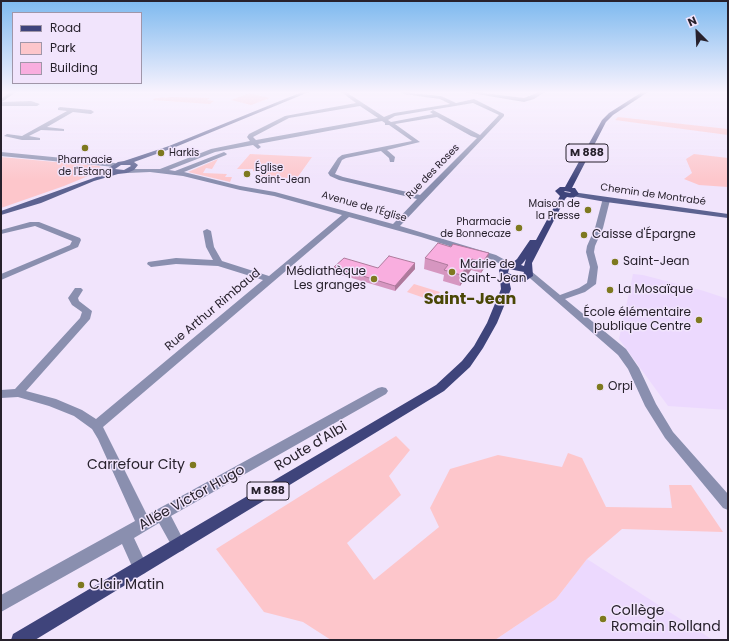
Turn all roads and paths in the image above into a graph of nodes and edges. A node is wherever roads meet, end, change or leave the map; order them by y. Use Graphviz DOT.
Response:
graph roads {
  1 [pos="53,122"];
  2 [pos="232,122"];
  3 [pos="277,122"];
  4 [pos="382,122"];
  5 [pos="388,122"];
  6 [pos="450,122"];
  7 [pos="495,122"];
  8 [pos="605,122"];
  9 [pos="42,128"];
  10 [pos="62,130"];
  11 [pos="7,136"];
  12 [pos="481,137"];
  13 [pos="22,138"];
  14 [pos="38,139"];
  15 [pos="257,145"];
  16 [pos="381,148"];
  17 [pos="1,154"];
  18 [pos="145,157"];
  19 [pos="392,161"];
  20 [pos="125,163"];
  21 [pos="135,165"];
  22 [pos="115,168"];
  23 [pos="150,170"];
  24 [pos="128,171"];
  25 [pos="161,172"];
  26 [pos="176,173"];
  27 [pos="566,192"];
  28 [pos="575,194"];
  29 [pos="422,198"];
  30 [pos="606,200"];
  31 [pos="1,214"];
  32 [pos="348,214"];
  33 [pos="728,216"];
  34 [pos="551,218"];
  35 [pos="394,227"];
  36 [pos="207,231"];
  37 [pos="1,232"];
  38 [pos="219,263"];
  39 [pos="151,264"];
  40 [pos="508,269"];
  41 [pos="524,276"];
  42 [pos="1,277"];
  43 [pos="269,279"];
  44 [pos="78,290"];
  45 [pos="558,299"];
  46 [pos="494,318"];
  47 [pos="382,391"];
  48 [pos="18,393"];
  49 [pos="1,394"];
  50 [pos="96,426"];
  51 [pos="728,504"];
  52 [pos="162,514"];
  53 [pos="144,524"];
  54 [pos="125,535"];
  55 [pos="179,545"];
  56 [pos="140,568"];
  57 [pos="1,604"];
  58 [pos="19,640"];
  1 -- 9 [label="street"];
  2 -- 18 [label="street"];
  3 -- 15 [label="street"];
  4 -- 15 [label="street"];
  5 -- 16 [label="street"];
  6 -- 12 [label="street"];
  7 -- 12 [label="street, Rue des Roses"];
  8 -- 27 [label="main road, Route d'Albi / M 888"];
  9 -- 10 [label="street"];
  9 -- 13 [label="street"];
  11 -- 13 [label="street"];
  12 -- 29 [label="street, Rue des Roses"];
  13 -- 14 [label="street"];
  15 -- 25 [label="street"];
  15 -- 26 [label="street"];
  16 -- 19 [label="street"];
  16 -- 29 [label="street"];
  17 -- 22 [label="street"];
  18 -- 20 [label="street"];
  18 -- 21 [label="street"];
  20 -- 21 [label="street"];
  20 -- 22 [label="street"];
  21 -- 23 [label="street, Avenue de l'Église"];
  21 -- 24 [label="street"];
  22 -- 24 [label="street"];
  22 -- 31 [label="street"];
  23 -- 24 [label="street, Avenue de l'Église"];
  23 -- 25 [label="street, Avenue de l'Église"];
  25 -- 26 [label="street, Avenue de l'Église"];
  26 -- 32 [label="street, Avenue de l'Église"];
  27 -- 28 [label="main road"];
  27 -- 34 [label="main road, Route d'Albi / M 888"];
  28 -- 30 [label="street, Chemin de Montrabé"];
  29 -- 35 [label="street, Rue des Roses"];
  30 -- 33 [label="street, Chemin de Montrabé"];
  30 -- 45 [label="street"];
  32 -- 35 [label="street, Avenue de l'Église"];
  32 -- 43 [label="street, Rue Arthur Rimbaud"];
  34 -- 40 [label="main road, Route d'Albi / M 888"];
  34 -- 41 [label="main road, Route d'Albi / M 888"];
  35 -- 40 [label="street, Avenue de l'Église"];
  36 -- 38 [label="street"];
  37 -- 42 [label="street"];
  38 -- 39 [label="street"];
  38 -- 43 [label="street"];
  40 -- 41 [label="main road"];
  40 -- 41 [label="main road"];
  40 -- 46 [label="main road, Route d'Albi / M 888"];
  41 -- 45 [label="street"];
  41 -- 46 [label="main road, Route d'Albi / M 888"];
  43 -- 50 [label="street, Rue Arthur Rimbaud"];
  44 -- 48 [label="street"];
  45 -- 51 [label="street"];
  46 -- 55 [label="main road, Route d'Albi / M 888"];
  47 -- 52 [label="street, Allée Victor Hugo"];
  48 -- 49 [label="street"];
  48 -- 50 [label="street"];
  50 -- 53 [label="street"];
  52 -- 53 [label="street, Allée Victor Hugo"];
  52 -- 55 [label="street"];
  53 -- 54 [label="street, Allée Victor Hugo"];
  54 -- 56 [label="street"];
  54 -- 57 [label="street, Allée Victor Hugo"];
  55 -- 56 [label="main road, Route d'Albi / M 888"];
  56 -- 58 [label="main road, Route d'Albi / M 888"];
}
